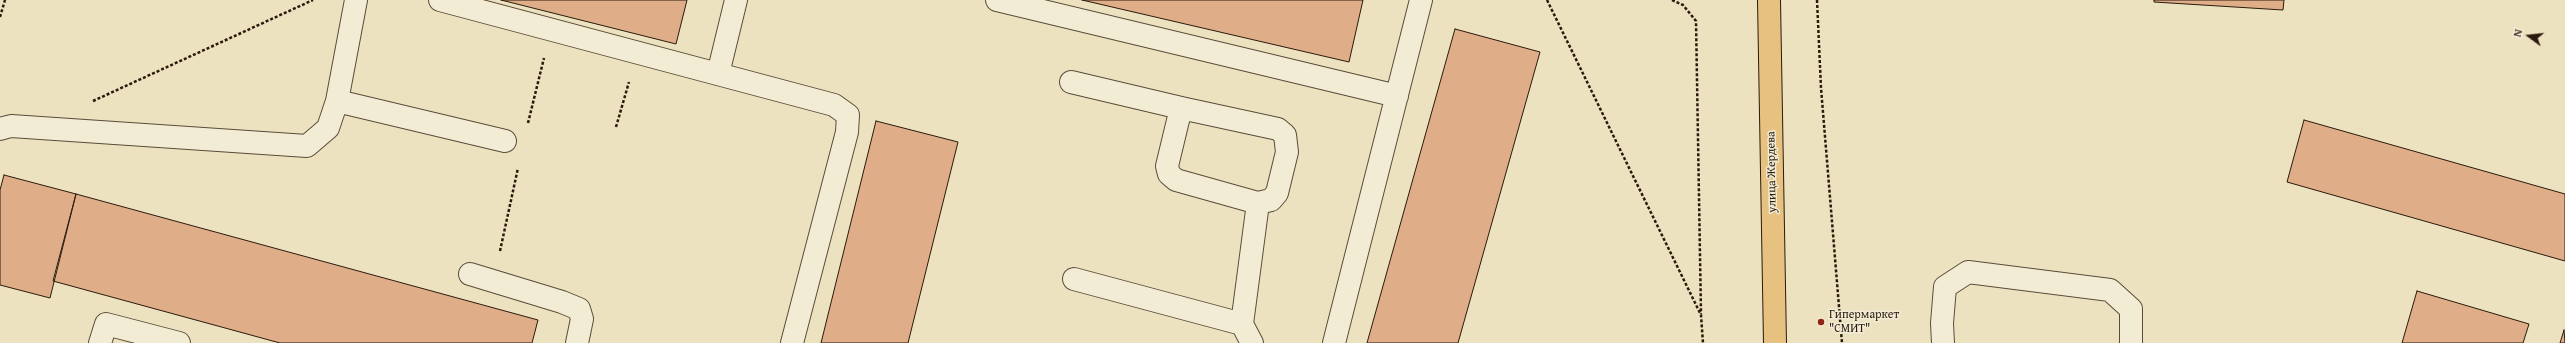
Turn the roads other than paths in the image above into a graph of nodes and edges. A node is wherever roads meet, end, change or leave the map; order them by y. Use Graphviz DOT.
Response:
graph roads {
  1 [pos="356,0"];
  2 [pos="440,0"];
  3 [pos="736,0"];
  4 [pos="998,0"];
  5 [pos="1421,0"];
  6 [pos="1769,0"];
  7 [pos="718,74"];
  8 [pos="1071,82"];
  9 [pos="1397,96"];
  10 [pos="337,101"];
  11 [pos="1181,108"];
  12 [pos="0,129"];
  13 [pos="514,143"];
  14 [pos="1258,203"];
  15 [pos="470,274"];
  16 [pos="1074,279"];
  17 [pos="1247,334"];
  18 [pos="100,343"];
  19 [pos="179,343"];
  20 [pos="577,343"];
  21 [pos="792,343"];
  22 [pos="1334,343"];
  23 [pos="1775,343"];
  24 [pos="1943,343"];
  25 [pos="2131,343"];
  1 -- 10 [label="lane"];
  2 -- 7 [label="lane"];
  3 -- 7 [label="lane"];
  4 -- 9 [label="lane"];
  5 -- 9 [label="lane"];
  6 -- 23 [label="main road, улица Жердева"];
  7 -- 21 [label="lane"];
  8 -- 11 [label="lane"];
  9 -- 22 [label="lane"];
  10 -- 12 [label="lane"];
  10 -- 13 [label="lane"];
  11 -- 14 [label="lane"];
  11 -- 14 [label="lane"];
  14 -- 17 [label="lane"];
  15 -- 20 [label="lane"];
  16 -- 17 [label="lane"];
  18 -- 19 [label="lane"];
  24 -- 25 [label="lane"];
}
